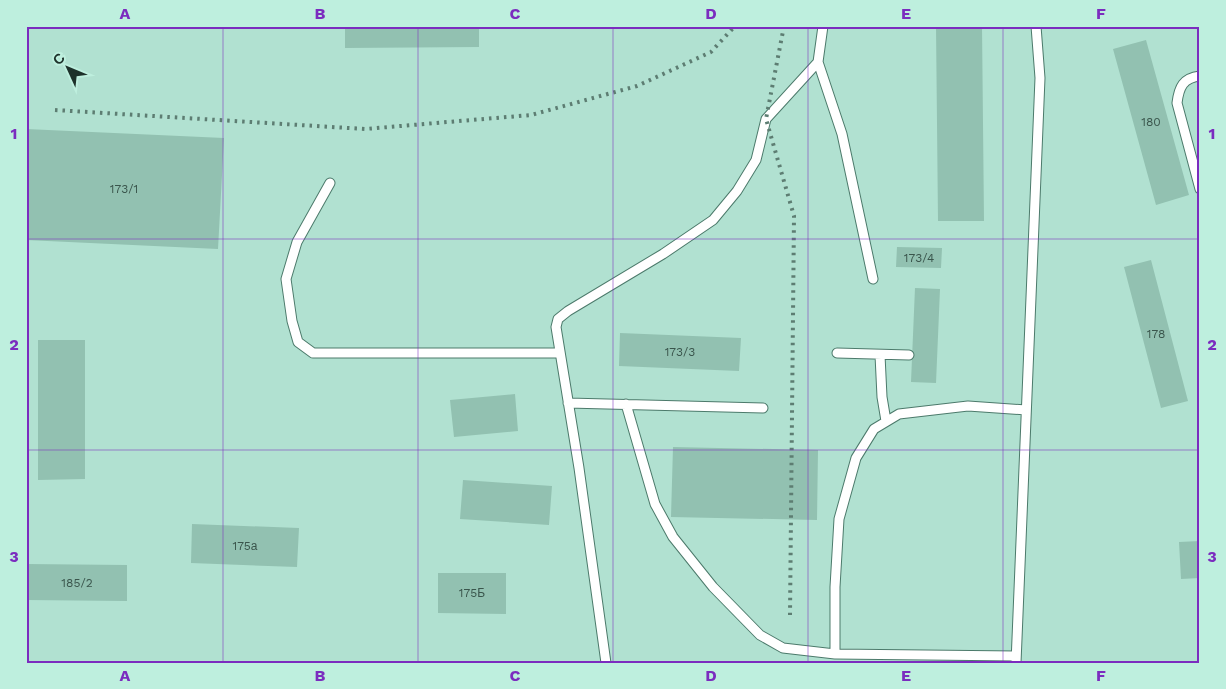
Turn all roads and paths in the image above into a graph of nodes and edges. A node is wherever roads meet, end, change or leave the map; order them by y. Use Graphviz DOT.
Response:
graph roads {
  1 [pos="823,26"];
  2 [pos="1036,26"];
  3 [pos="818,62"];
  4 [pos="1200,76"];
  5 [pos="330,183"];
  6 [pos="1200,189"];
  7 [pos="873,279"];
  8 [pos="560,353"];
  9 [pos="837,353"];
  10 [pos="880,355"];
  11 [pos="908,355"];
  12 [pos="568,403"];
  13 [pos="626,404"];
  14 [pos="763,408"];
  15 [pos="1026,410"];
  16 [pos="886,422"];
  17 [pos="835,654"];
  18 [pos="1016,659"];
  19 [pos="606,663"];
  1 -- 3 [label="lane"];
  2 -- 15 [label="lane"];
  3 -- 7 [label="lane"];
  3 -- 8 [label="lane"];
  4 -- 6 [label="lane"];
  5 -- 8 [label="lane"];
  8 -- 12 [label="lane"];
  9 -- 10 [label="lane"];
  10 -- 11 [label="lane"];
  10 -- 16 [label="lane"];
  12 -- 13 [label="lane"];
  12 -- 19 [label="lane"];
  13 -- 14 [label="lane"];
  13 -- 17 [label="lane"];
  15 -- 16 [label="lane"];
  15 -- 18 [label="lane"];
  16 -- 17 [label="lane"];
  17 -- 18 [label="lane"];
}
